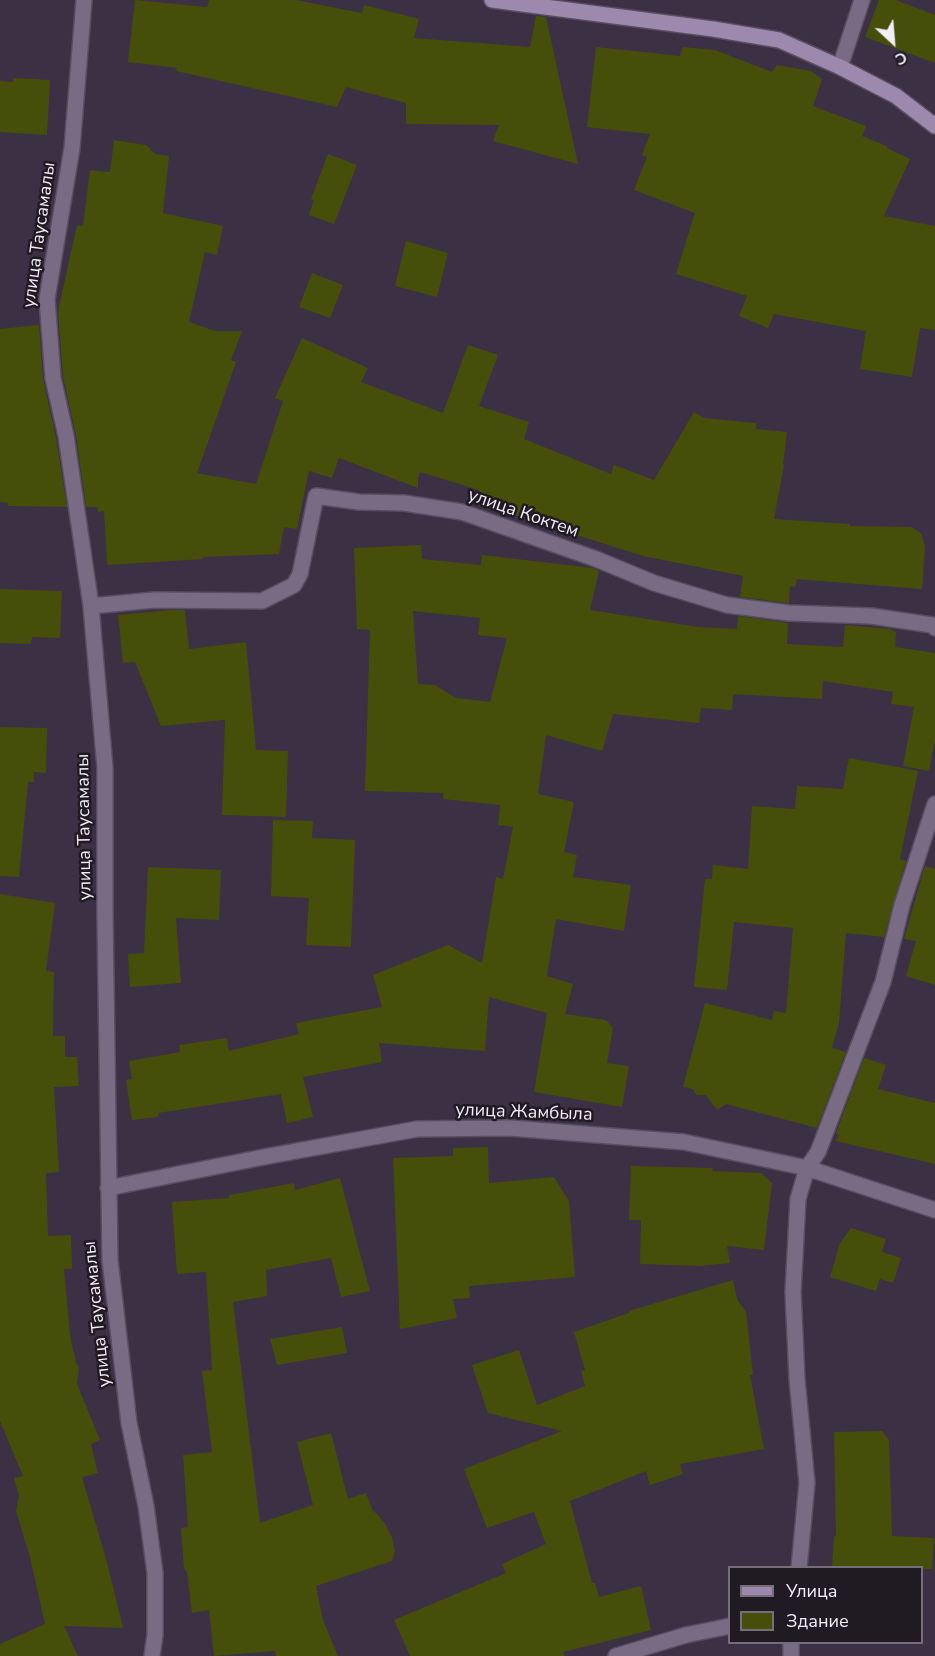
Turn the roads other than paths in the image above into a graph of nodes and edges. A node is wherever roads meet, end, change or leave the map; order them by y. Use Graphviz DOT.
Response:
graph roads {
  1 [pos="84,0"];
  2 [pos="492,0"];
  3 [pos="862,0"];
  4 [pos="840,67"];
  5 [pos="935,126"];
  6 [pos="91,606"];
  7 [pos="935,627"];
  8 [pos="935,804"];
  9 [pos="807,1168"];
  10 [pos="108,1188"];
  11 [pos="935,1210"];
  12 [pos="799,1566"];
  13 [pos="728,1626"];
  14 [pos="152,1656"];
  15 [pos="616,1656"];
  1 -- 6 [label="street, улица Таусамалы"];
  2 -- 4 [label="street"];
  3 -- 4 [label="street"];
  4 -- 5 [label="street"];
  6 -- 7 [label="street, улица Коктем"];
  6 -- 10 [label="street, улица Таусамалы"];
  8 -- 9 [label="street"];
  9 -- 10 [label="street, улица Жамбыла"];
  9 -- 11 [label="street, улица Жамбыла"];
  9 -- 12 [label="street"];
  10 -- 14 [label="street, улица Таусамалы"];
  13 -- 15 [label="street"];
}
